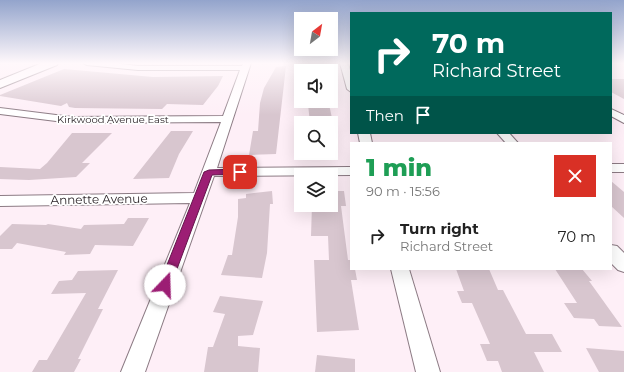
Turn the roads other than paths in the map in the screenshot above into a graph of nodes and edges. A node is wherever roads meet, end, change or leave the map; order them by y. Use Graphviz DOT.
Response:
graph roads {
  1 [pos="241,80"];
  2 [pos="0,111"];
  3 [pos="612,113"];
  4 [pos="227,119"];
  5 [pos="624,120"];
  6 [pos="504,134"];
  7 [pos="511,142"];
  8 [pos="612,168"];
  9 [pos="624,168"];
  10 [pos="350,170"];
  11 [pos="209,172"];
  12 [pos="199,198"];
  13 [pos="0,201"];
  14 [pos="612,252"];
  15 [pos="624,265"];
  16 [pos="400,270"];
  17 [pos="133,372"];
  18 [pos="428,372"];
  1 -- 4 [label="street"];
  2 -- 4 [label="street, Kirkwood Avenue East"];
  3 -- 5 [label="street"];
  4 -- 11 [label="street"];
  6 -- 7 [label="street"];
  8 -- 9 [label="street"];
  10 -- 11 [label="street"];
  11 -- 12 [label="street"];
  12 -- 13 [label="street, Annette Avenue"];
  12 -- 17 [label="street"];
  14 -- 15 [label="street"];
  16 -- 18 [label="street"];
}
